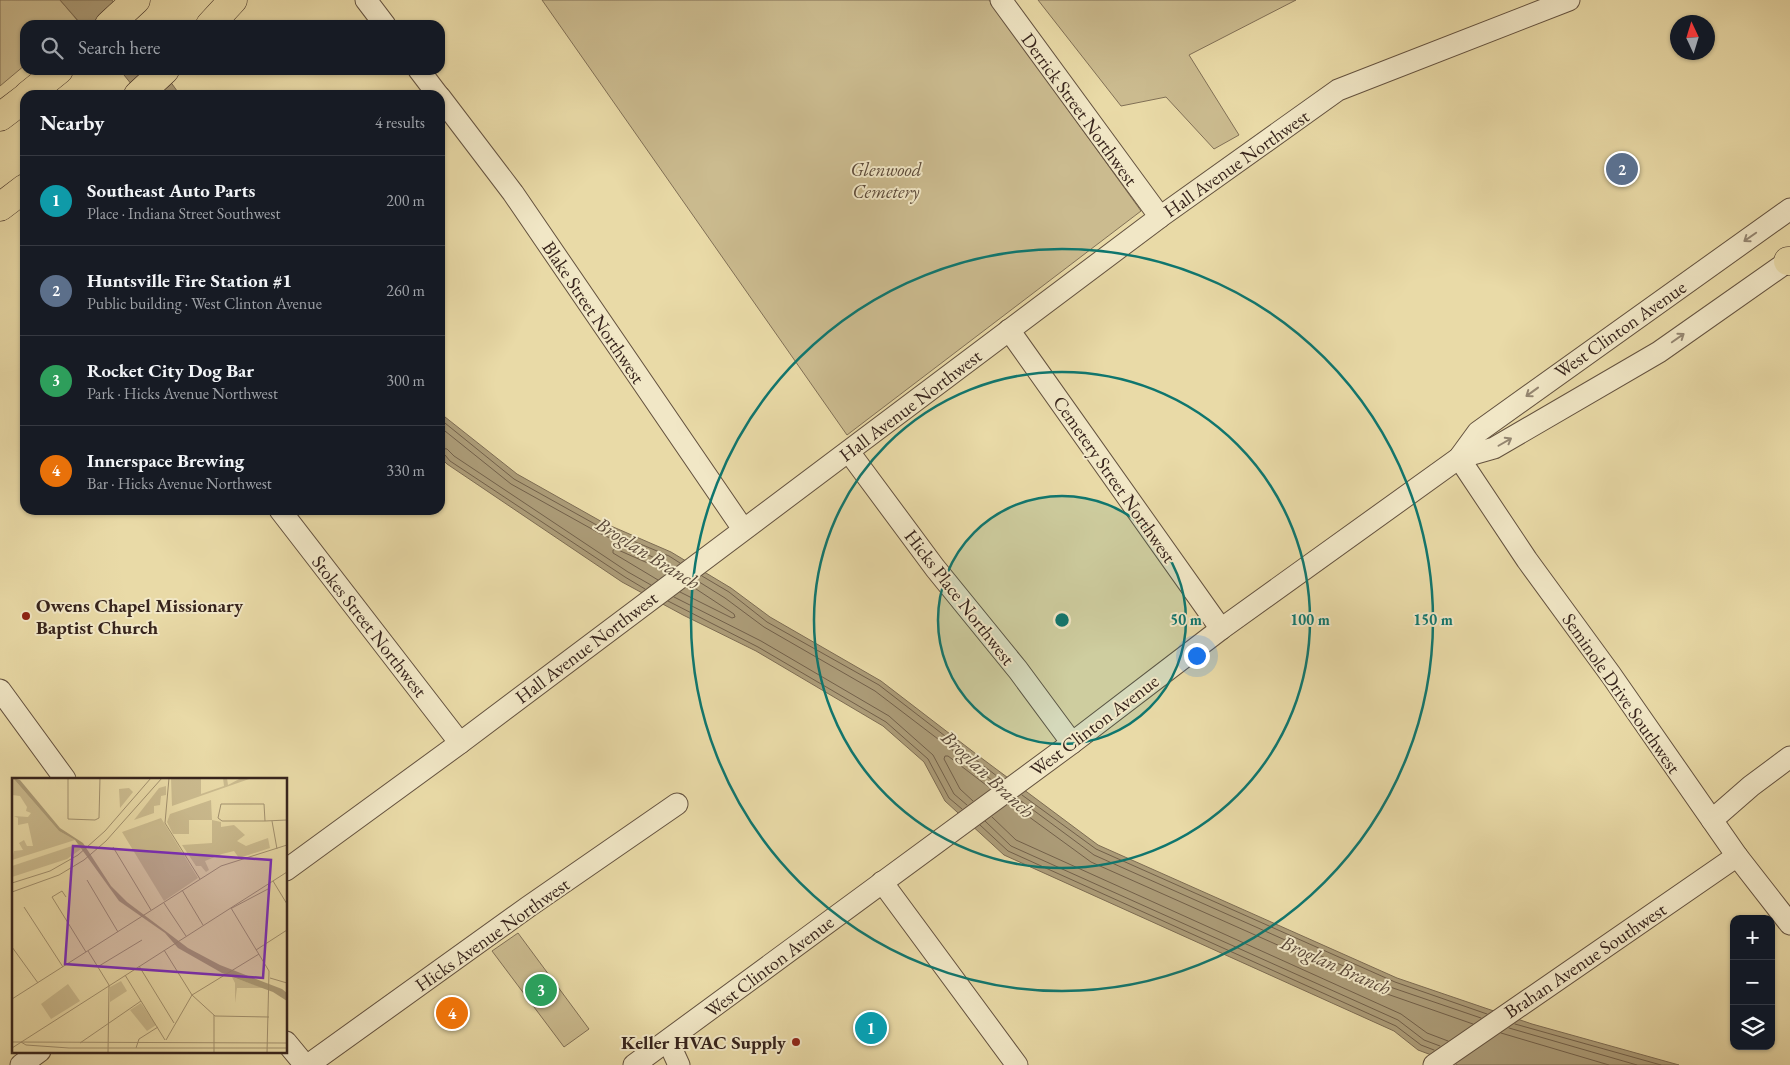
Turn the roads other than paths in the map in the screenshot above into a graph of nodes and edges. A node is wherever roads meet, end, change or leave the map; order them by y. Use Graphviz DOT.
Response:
graph roads {
  1 [pos="136,0"];
  2 [pos="234,0"];
  3 [pos="366,0"];
  4 [pos="1001,0"];
  5 [pos="1569,0"];
  6 [pos="114,20"];
  7 [pos="215,20"];
  8 [pos="381,20"];
  9 [pos="53,75"];
  10 [pos="160,75"];
  11 [pos="423,75"];
  12 [pos="34,90"];
  13 [pos="143,90"];
  14 [pos="434,90"];
  15 [pos="20,102"];
  16 [pos="445,104"];
  17 [pos="0,117"];
  18 [pos="1790,209"];
  19 [pos="1160,217"];
  20 [pos="1789,261"];
  21 [pos="1009,330"];
  22 [pos="849,452"];
  23 [pos="1459,458"];
  24 [pos="284,515"];
  25 [pos="743,529"];
  26 [pos="1221,629"];
  27 [pos="0,690"];
  28 [pos="460,743"];
  29 [pos="1072,743"];
  30 [pos="1790,757"];
  31 [pos="64,778"];
  32 [pos="677,804"];
  33 [pos="1712,820"];
  34 [pos="1737,856"];
  35 [pos="288,869"];
  36 [pos="882,882"];
  37 [pos="1790,924"];
  38 [pos="668,1041"];
  39 [pos="288,1044"];
  40 [pos="39,1052"];
  41 [pos="1437,1063"];
  42 [pos="21,1065"];
  43 [pos="307,1065"];
  44 [pos="634,1065"];
  45 [pos="679,1065"];
  46 [pos="1017,1065"];
  1 -- 6 [label="highway"];
  2 -- 7 [label="highway"];
  3 -- 8 [label="street"];
  4 -- 19 [label="street, Derrick Street Northwest"];
  5 -- 19 [label="street, Hall Avenue Northwest"];
  9 -- 12 [label="highway"];
  10 -- 13 [label="highway"];
  11 -- 14 [label="street, Blake Street Northwest"];
  15 -- 17 [label="highway"];
  16 -- 25 [label="street, Blake Street Northwest"];
  18 -- 23 [label="street, West Clinton Avenue, one-way"];
  19 -- 21 [label="street, Hall Avenue Northwest"];
  23 -- 20 [label="street, West Clinton Avenue, one-way"];
  21 -- 22 [label="street, Hall Avenue Northwest"];
  21 -- 26 [label="street, Cemetery Street Northwest"];
  22 -- 25 [label="street, Hall Avenue Northwest"];
  22 -- 29 [label="street, Hicks Place Northwest"];
  23 -- 26 [label="street, West Clinton Avenue"];
  23 -- 33 [label="street, Seminole Drive Southwest"];
  24 -- 28 [label="street, Stokes Street Northwest"];
  25 -- 28 [label="street, Hall Avenue Northwest"];
  26 -- 29 [label="street, West Clinton Avenue"];
  27 -- 31 [label="street"];
  28 -- 35 [label="street, Hall Avenue Northwest"];
  29 -- 36 [label="street, West Clinton Avenue"];
  30 -- 33 [label="street"];
  32 -- 43 [label="street, Hicks Avenue Northwest"];
  33 -- 34 [label="street, Seminole Drive Southwest"];
  34 -- 37 [label="street, Seminole Drive Southwest"];
  34 -- 41 [label="street, Brahan Avenue Southwest"];
  36 -- 38 [label="street, West Clinton Avenue"];
  36 -- 46 [label="street"];
  38 -- 44 [label="street, West Clinton Avenue"];
  38 -- 45 [label="street"];
  39 -- 43 [label="street"];
  40 -- 42 [label="street"];
}
